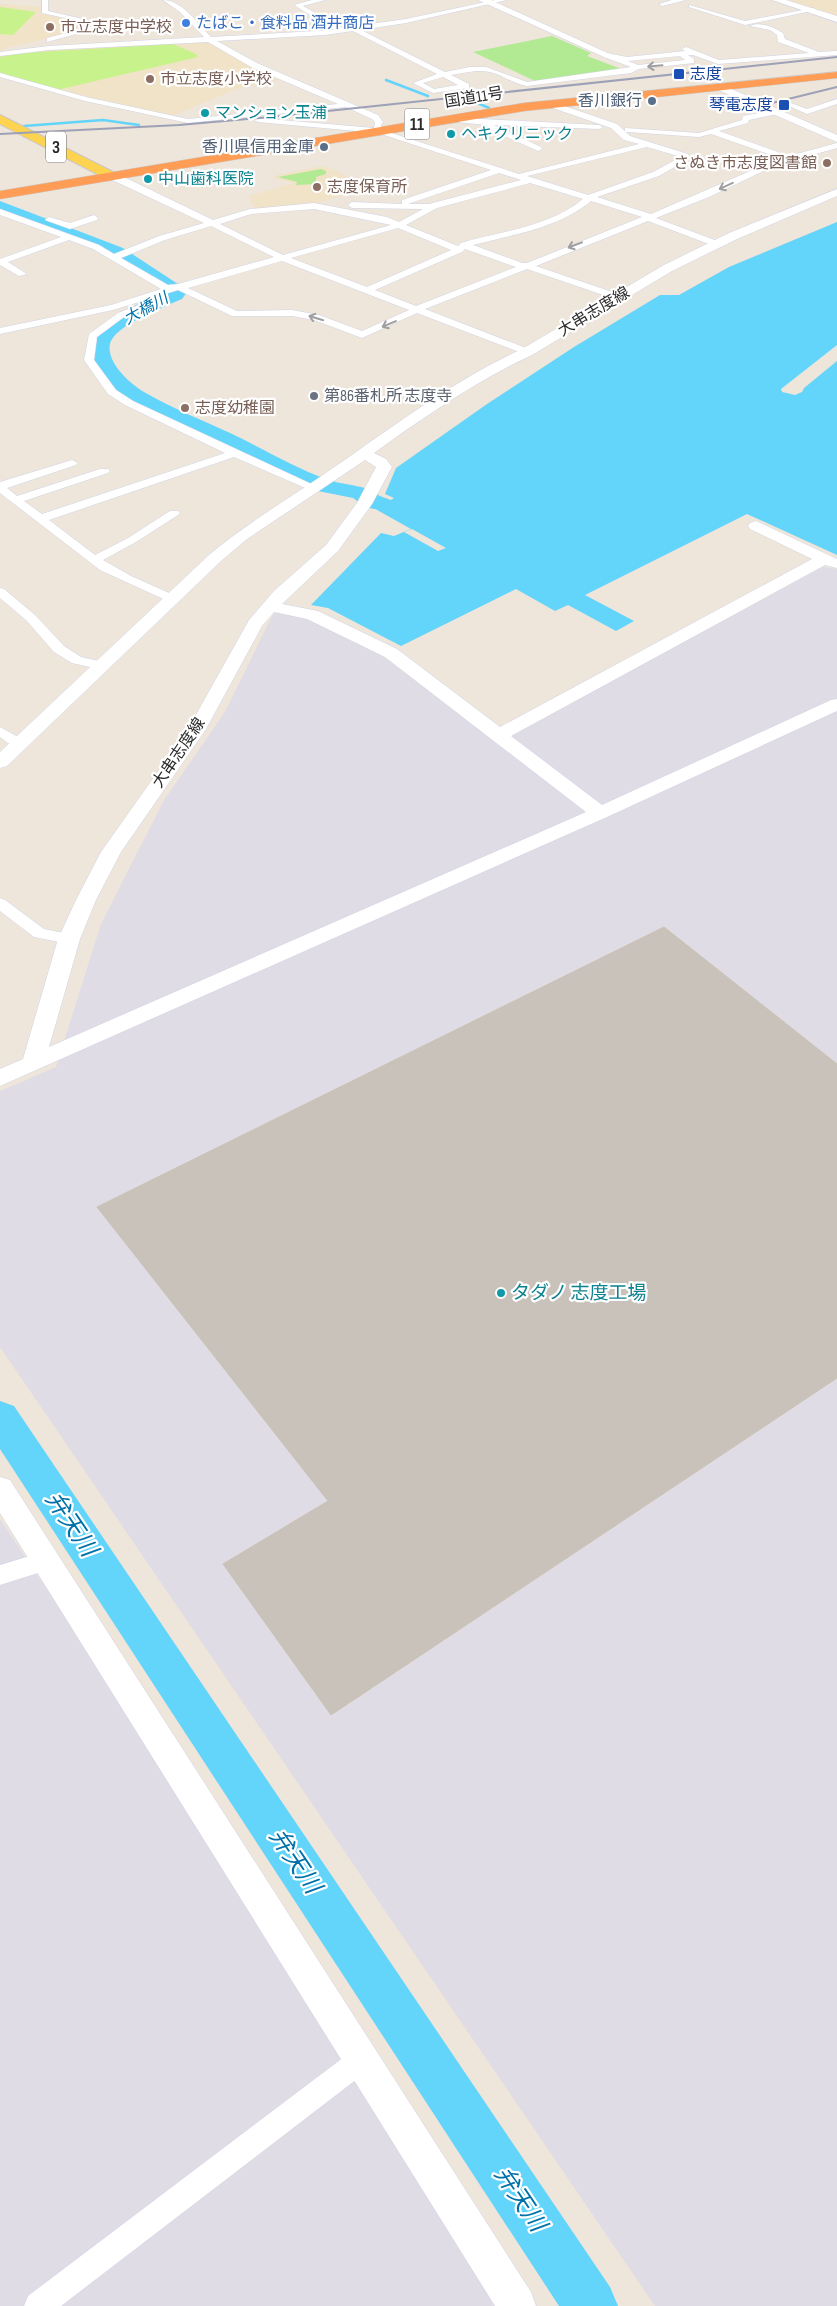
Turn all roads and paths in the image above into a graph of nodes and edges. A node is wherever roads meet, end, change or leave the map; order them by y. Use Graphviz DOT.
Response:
graph roads {
  1 [pos="45,0"];
  2 [pos="166,0"];
  3 [pos="320,0"];
  4 [pos="504,0"];
  5 [pos="683,0"];
  6 [pos="777,0"];
  7 [pos="487,1"];
  8 [pos="693,3"];
  9 [pos="662,4"];
  10 [pos="717,7"];
  11 [pos="677,10"];
  12 [pos="813,10"];
  13 [pos="837,19"];
  14 [pos="753,26"];
  15 [pos="354,29"];
  16 [pos="342,31"];
  17 [pos="210,40"];
  18 [pos="661,46"];
  19 [pos="13,51"];
  20 [pos="697,52"];
  21 [pos="837,53"];
  22 [pos="0,54"];
  23 [pos="607,54"];
  24 [pos="682,54"];
  25 [pos="824,54"];
  26 [pos="637,67"];
  27 [pos="445,74"];
  28 [pos="0,75"];
  29 [pos="837,75"];
  30 [pos="720,87"];
  31 [pos="837,101"];
  32 [pos="550,104"];
  33 [pos="348,105"];
  34 [pos="792,106"];
  35 [pos="774,112"];
  36 [pos="0,119"];
  37 [pos="447,119"];
  38 [pos="258,120"];
  39 [pos="480,122"];
  40 [pos="617,128"];
  41 [pos="379,130"];
  42 [pos="713,132"];
  43 [pos="699,135"];
  44 [pos="837,139"];
  45 [pos="649,144"];
  46 [pos="837,145"];
  47 [pos="658,147"];
  48 [pos="538,149"];
  49 [pos="814,151"];
  50 [pos="829,157"];
  51 [pos="787,158"];
  52 [pos="499,170"];
  53 [pos="111,176"];
  54 [pos="519,176"];
  55 [pos="531,180"];
  56 [pos="837,192"];
  57 [pos="589,198"];
  58 [pos="3,200"];
  59 [pos="395,205"];
  60 [pos="314,206"];
  61 [pos="429,207"];
  62 [pos="0,212"];
  63 [pos="41,217"];
  64 [pos="648,217"];
  65 [pos="94,218"];
  66 [pos="212,224"];
  67 [pos="399,225"];
  68 [pos="70,237"];
  69 [pos="717,244"];
  70 [pos="461,247"];
  71 [pos="114,257"];
  72 [pos="282,258"];
  73 [pos="523,266"];
  74 [pos="22,274"];
  75 [pos="179,287"];
  76 [pos="162,290"];
  77 [pos="366,291"];
  78 [pos="618,297"];
  79 [pos="415,310"];
  80 [pos="0,330"];
  81 [pos="527,352"];
  82 [pos="235,453"];
  83 [pos="362,453"];
  84 [pos="72,463"];
  85 [pos="104,472"];
  86 [pos="318,485"];
  87 [pos="0,487"];
  88 [pos="16,500"];
  89 [pos="174,513"];
  90 [pos="40,519"];
  91 [pos="756,526"];
  92 [pos="94,560"];
  93 [pos="831,562"];
  94 [pos="0,592"];
  95 [pos="172,599"];
  96 [pos="270,606"];
  97 [pos="103,666"];
  98 [pos="837,704"];
  99 [pos="0,731"];
  100 [pos="499,735"];
  101 [pos="22,742"];
  102 [pos="0,762"];
  103 [pos="600,813"];
  104 [pos="0,903"];
  105 [pos="69,939"];
  106 [pos="33,1063"];
  107 [pos="0,1078"];
  108 [pos="0,1489"];
  109 [pos="46,1561"];
  110 [pos="0,1575"];
  111 [pos="361,2060"];
  112 [pos="38,2306"];
  113 [pos="517,2306"];
  1 -- 19 [label="street"];
  2 -- 17 [label="street"];
  3 -- 16 [label="street"];
  4 -- 7 [label="street"];
  5 -- 9 [label="street"];
  6 -- 12 [label="main road"];
  7 -- 15 [label="street"];
  7 -- 23 [label="main road"];
  8 -- 10 [label="street"];
  8 -- 11 [label="street"];
  8 -- 12 [label="street"];
  12 -- 13 [label="main road"];
  14 -- 25 [label="street"];
  15 -- 16 [label="street"];
  15 -- 27 [label="street"];
  16 -- 17 [label="street"];
  17 -- 19 [label="street"];
  17 -- 33 [label="street"];
  18 -- 20 [label="street"];
  19 -- 22 [label="street"];
  20 -- 24 [label="street"];
  20 -- 25 [label="street"];
  21 -- 25 [label="street"];
  23 -- 24 [label="street"];
  23 -- 26 [label="street"];
  24 -- 26 [label="street, one-way"];
  26 -- 27 [label="street"];
  27 -- 27 [label="street"];
  28 -- 33 [label="street"];
  29 -- 30 [label="highway, 国道11号 / 11"];
  30 -- 32 [label="highway, 国道11号 / 11"];
  30 -- 35 [label="main road"];
  31 -- 34 [label="street"];
  32 -- 37 [label="highway, 国道11号 / 11"];
  32 -- 40 [label="street"];
  33 -- 41 [label="street"];
  35 -- 42 [label="street"];
  35 -- 44 [label="main road"];
  36 -- 53 [label="main road, 3"];
  37 -- 39 [label="street"];
  37 -- 41 [label="highway, 国道11号 / 11"];
  38 -- 41 [label="street"];
  39 -- 40 [label="street"];
  39 -- 48 [label="street"];
  40 -- 43 [label="street"];
  40 -- 45 [label="street"];
  41 -- 52 [label="street"];
  41 -- 53 [label="highway, 国道11号 / 11"];
  42 -- 43 [label="street"];
  42 -- 51 [label="street"];
  43 -- 47 [label="street"];
  45 -- 47 [label="street"];
  45 -- 54 [label="street"];
  46 -- 49 [label="street"];
  47 -- 57 [label="street"];
  49 -- 50 [label="street"];
  49 -- 51 [label="street"];
  51 -- 64 [label="street, one-way"];
  52 -- 54 [label="street"];
  52 -- 59 [label="street"];
  53 -- 58 [label="highway, 国道11号 / 11"];
  53 -- 66 [label="street"];
  54 -- 55 [label="street"];
  55 -- 57 [label="street"];
  55 -- 61 [label="street"];
  56 -- 69 [label="main road, 大串志度線"];
  57 -- 64 [label="street"];
  57 -- 70 [label="street"];
  59 -- 60 [label="street"];
  59 -- 61 [label="street"];
  60 -- 66 [label="street"];
  60 -- 67 [label="street"];
  61 -- 67 [label="street"];
  62 -- 68 [label="street"];
  63 -- 65 [label="street"];
  64 -- 69 [label="street"];
  64 -- 73 [label="street, one-way"];
  66 -- 71 [label="street"];
  66 -- 72 [label="street"];
  67 -- 70 [label="street"];
  67 -- 72 [label="street"];
  68 -- 71 [label="street"];
  68 -- 74 [label="street"];
  69 -- 78 [label="main road, 大串志度線"];
  70 -- 73 [label="street"];
  70 -- 77 [label="street"];
  71 -- 76 [label="street"];
  72 -- 75 [label="street"];
  72 -- 77 [label="street"];
  73 -- 78 [label="street"];
  73 -- 79 [label="street"];
  75 -- 76 [label="street"];
  79 -- 75 [label="street, one-way"];
  76 -- 80 [label="street"];
  76 -- 82 [label="street"];
  77 -- 79 [label="street"];
  78 -- 81 [label="main road, 大串志度線"];
  79 -- 81 [label="street"];
  81 -- 83 [label="main road, 大串志度線"];
  82 -- 86 [label="street"];
  82 -- 90 [label="street"];
  83 -- 86 [label="main road, 大串志度線"];
  83 -- 96 [label="main road, 大串志度線"];
  84 -- 87 [label="street"];
  85 -- 88 [label="street"];
  86 -- 95 [label="main road, 大串志度線"];
  87 -- 88 [label="street"];
  88 -- 90 [label="street"];
  89 -- 92 [label="street"];
  90 -- 92 [label="street"];
  91 -- 93 [label="main road"];
  92 -- 95 [label="street"];
  93 -- 100 [label="main road"];
  94 -- 97 [label="street"];
  95 -- 97 [label="main road, 大串志度線"];
  96 -- 100 [label="main road"];
  96 -- 105 [label="main road, 大串志度線"];
  97 -- 101 [label="main road, 大串志度線"];
  98 -- 103 [label="main road"];
  99 -- 101 [label="street"];
  100 -- 103 [label="main road"];
  101 -- 102 [label="main road, 大串志度線"];
  103 -- 106 [label="main road"];
  104 -- 105 [label="street"];
  105 -- 106 [label="main road, 大串志度線"];
  106 -- 107 [label="main road"];
  108 -- 109 [label="main road"];
  109 -- 110 [label="street"];
  109 -- 111 [label="main road"];
  111 -- 112 [label="street"];
  111 -- 113 [label="main road"];
}
